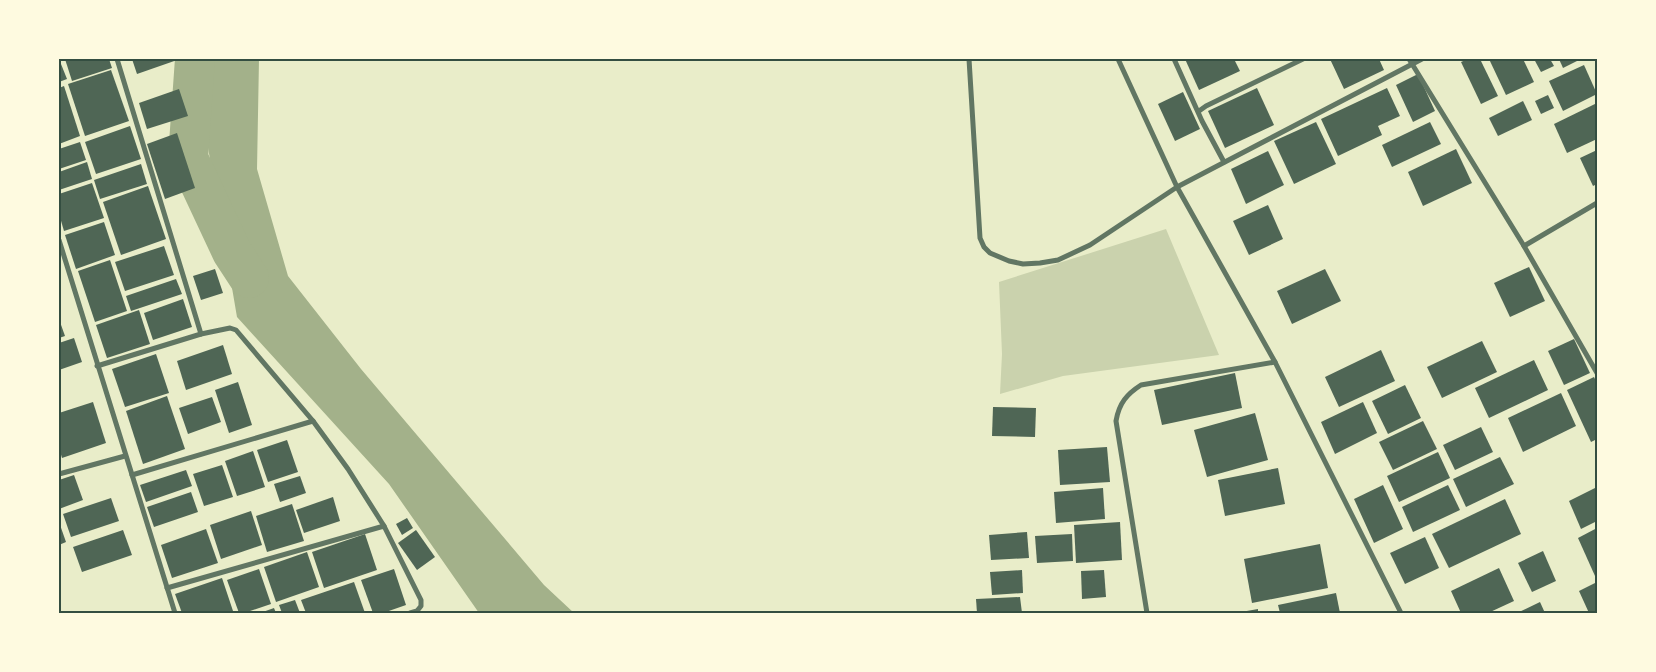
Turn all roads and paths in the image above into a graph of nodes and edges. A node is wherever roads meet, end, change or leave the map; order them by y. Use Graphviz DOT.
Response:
graph roads {
  1 [pos="117,59"];
  2 [pos="969,59"];
  3 [pos="1118,59"];
  4 [pos="1174,59"];
  5 [pos="1303,59"];
  6 [pos="1422,59"];
  7 [pos="1411,61"];
  8 [pos="1199,112"];
  9 [pos="1224,162"];
  10 [pos="1177,187"];
  11 [pos="1597,203"];
  12 [pos="59,240"];
  13 [pos="1524,246"];
  14 [pos="201,334"];
  15 [pos="1275,362"];
  16 [pos="98,366"];
  17 [pos="1597,373"];
  18 [pos="313,421"];
  19 [pos="126,456"];
  20 [pos="59,474"];
  21 [pos="132,475"];
  22 [pos="384,526"];
  23 [pos="167,588"];
  24 [pos="174,613"];
  25 [pos="410,613"];
  26 [pos="1147,613"];
  27 [pos="1401,613"];
  1 -- 14 [label="street"];
  2 -- 10 [label="street"];
  3 -- 10 [label="street"];
  4 -- 8 [label="street"];
  5 -- 8 [label="street"];
  6 -- 7 [label="street"];
  7 -- 9 [label="street"];
  7 -- 13 [label="street"];
  8 -- 9 [label="street"];
  9 -- 10 [label="street"];
  10 -- 15 [label="street"];
  11 -- 13 [label="street"];
  12 -- 16 [label="street"];
  13 -- 17 [label="street"];
  14 -- 16 [label="street"];
  14 -- 18 [label="street"];
  15 -- 26 [label="street"];
  15 -- 27 [label="street"];
  16 -- 19 [label="street"];
  18 -- 21 [label="street"];
  18 -- 22 [label="street"];
  19 -- 20 [label="street"];
  19 -- 21 [label="street"];
  21 -- 23 [label="street"];
  22 -- 23 [label="street"];
  22 -- 25 [label="street"];
  23 -- 24 [label="street"];
}
